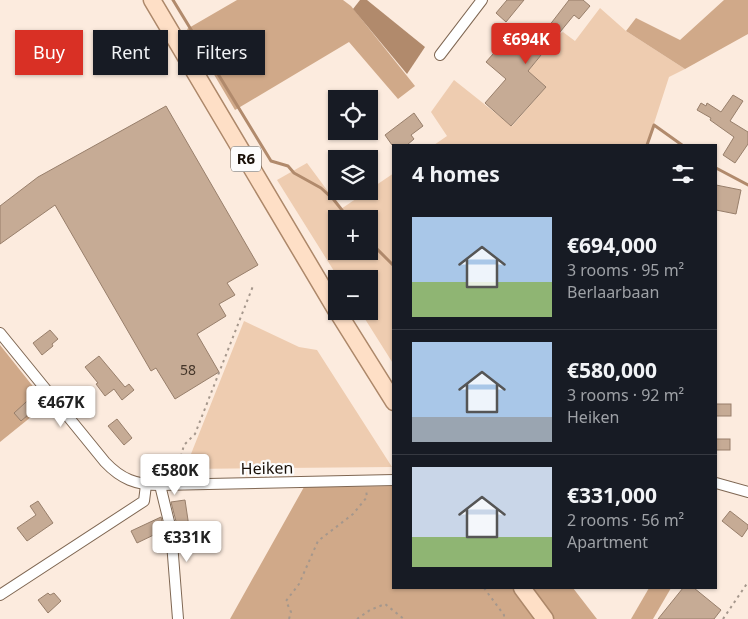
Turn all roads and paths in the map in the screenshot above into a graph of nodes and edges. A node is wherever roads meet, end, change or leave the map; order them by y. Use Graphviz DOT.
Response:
graph roads {
  1 [pos="482,0"];
  2 [pos="153,2"];
  3 [pos="440,55"];
  4 [pos="253,286"];
  5 [pos="328,296"];
  6 [pos="343,320"];
  7 [pos="0,333"];
  8 [pos="392,399"];
  9 [pos="392,480"];
  10 [pos="365,481"];
  11 [pos="717,483"];
  12 [pos="146,485"];
  13 [pos="160,485"];
  14 [pos="173,485"];
  15 [pos="748,492"];
  16 [pos="748,582"];
  17 [pos="485,589"];
  18 [pos="523,589"];
  19 [pos="0,595"];
  20 [pos="178,619"];
  21 [pos="289,619"];
  22 [pos="357,619"];
  23 [pos="404,619"];
  24 [pos="504,619"];
  25 [pos="545,619"];
  26 [pos="723,619"];
  1 -- 3 [label="street"];
  2 -- 5 [label="main road, R6"];
  4 -- 14 [label="path"];
  6 -- 8 [label="main road, R6"];
  7 -- 12 [label="street, Heiken"];
  9 -- 10 [label="street, Heiken"];
  10 -- 14 [label="street, Heiken"];
  10 -- 21 [label="path"];
  11 -- 15 [label="street"];
  12 -- 13 [label="street, Heiken"];
  12 -- 19 [label="street"];
  13 -- 14 [label="street, Heiken"];
  13 -- 20 [label="street"];
  16 -- 26 [label="path"];
  17 -- 24 [label="path"];
  18 -- 25 [label="main road"];
  22 -- 23 [label="path"];
}
